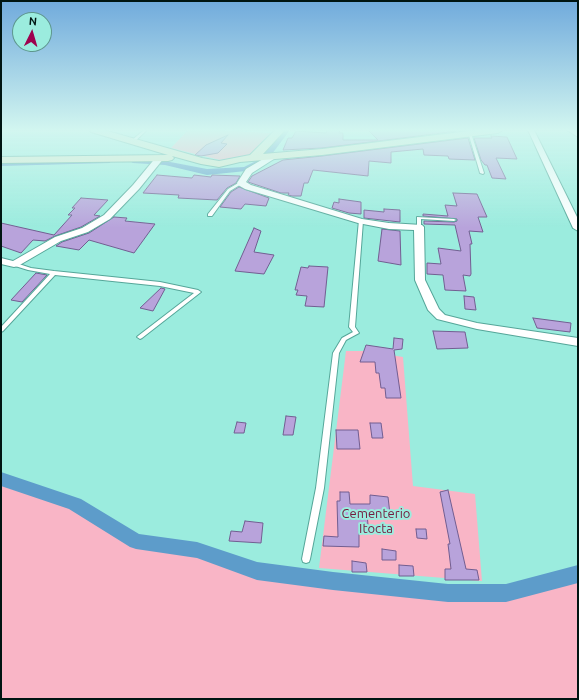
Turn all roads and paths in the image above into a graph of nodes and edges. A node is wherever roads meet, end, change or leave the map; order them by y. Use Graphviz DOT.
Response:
graph roads {
  1 [pos="156,163"];
  2 [pos="208,163"];
  3 [pos="227,163"];
  4 [pos="262,163"];
  5 [pos="479,163"];
  6 [pos="547,163"];
  7 [pos="482,173"];
  8 [pos="241,183"];
  9 [pos="210,215"];
  10 [pos="454,220"];
  11 [pos="361,221"];
  12 [pos="419,227"];
  13 [pos="578,228"];
  14 [pos="1,261"];
  15 [pos="14,264"];
  16 [pos="54,273"];
  17 [pos="1,330"];
  18 [pos="140,337"];
  19 [pos="578,342"];
  20 [pos="306,559"];
  1 -- 15 [label="street"];
  2 -- 3 [label="main road"];
  4 -- 8 [label="street"];
  5 -- 7 [label="lane"];
  6 -- 13 [label="street"];
  8 -- 9 [label="lane"];
  8 -- 11 [label="street"];
  10 -- 12 [label="lane"];
  11 -- 12 [label="street"];
  11 -- 20 [label="lane"];
  12 -- 19 [label="street"];
  14 -- 15 [label="street"];
  15 -- 16 [label="lane"];
  16 -- 17 [label="lane"];
  16 -- 18 [label="lane"];
}
